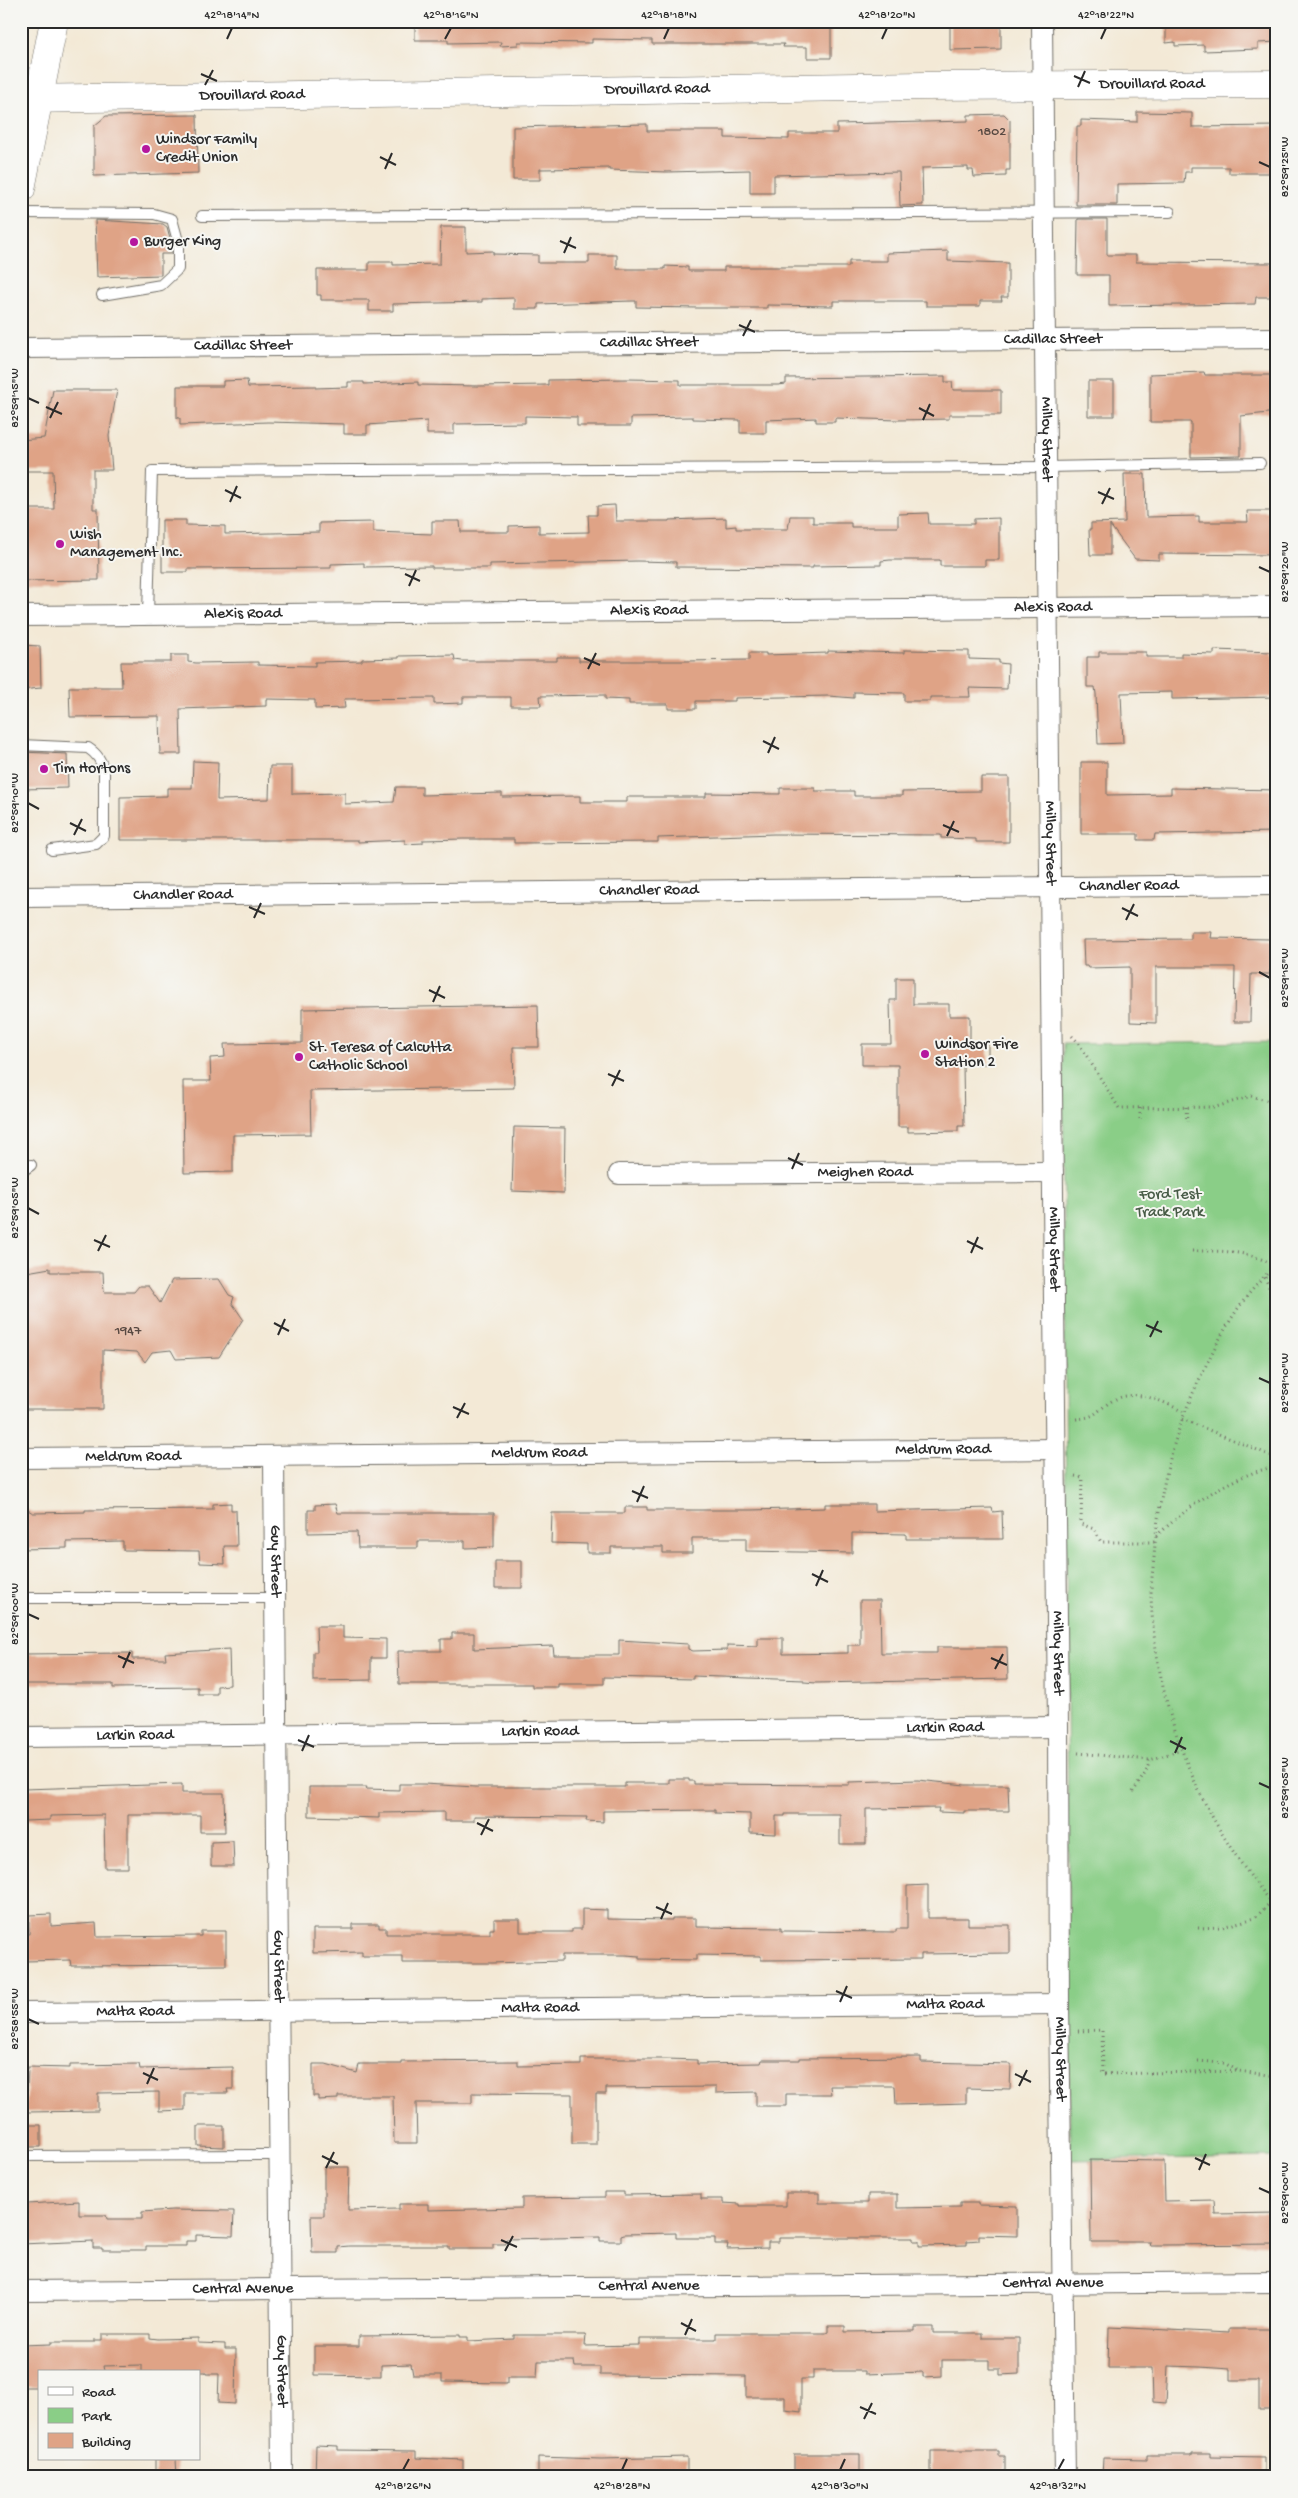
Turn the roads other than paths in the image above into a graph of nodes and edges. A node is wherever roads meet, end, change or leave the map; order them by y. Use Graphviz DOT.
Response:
graph roads {
  1 [pos="54,21"];
  2 [pos="1042,21"];
  3 [pos="1277,84"];
  4 [pos="1042,86"];
  5 [pos="29,99"];
  6 [pos="21,189"];
  7 [pos="1170,212"];
  8 [pos="21,213"];
  9 [pos="1044,213"];
  10 [pos="202,216"];
  11 [pos="102,296"];
  12 [pos="1277,338"];
  13 [pos="1045,340"];
  14 [pos="21,348"];
  15 [pos="1260,463"];
  16 [pos="1046,467"];
  17 [pos="1277,606"];
  18 [pos="1047,608"];
  19 [pos="148,615"];
  20 [pos="21,616"];
  21 [pos="21,745"];
  22 [pos="52,850"];
  23 [pos="1277,885"];
  24 [pos="1050,888"];
  25 [pos="21,897"];
  26 [pos="31,1165"];
  27 [pos="21,1172"];
  28 [pos="1053,1172"];
  29 [pos="618,1174"];
  30 [pos="1056,1449"];
  31 [pos="274,1456"];
  32 [pos="21,1458"];
  33 [pos="21,1598"];
  34 [pos="275,1598"];
  35 [pos="1058,1727"];
  36 [pos="276,1734"];
  37 [pos="21,1737"];
  38 [pos="1059,2004"];
  39 [pos="278,2011"];
  40 [pos="21,2013"];
  41 [pos="279,2155"];
  42 [pos="21,2156"];
  43 [pos="1277,2282"];
  44 [pos="1063,2284"];
  45 [pos="280,2290"];
  46 [pos="21,2291"];
  47 [pos="282,2477"];
  48 [pos="1065,2477"];
  1 -- 5 [label="street"];
  2 -- 4 [label="street, Milloy Street"];
  3 -- 4 [label="street, Drouillard Road"];
  4 -- 5 [label="street, Drouillard Road"];
  4 -- 9 [label="street, Milloy Street"];
  5 -- 6 [label="street"];
  7 -- 9 [label="lane"];
  8 -- 11 [label="lane"];
  9 -- 10 [label="lane"];
  9 -- 13 [label="street, Milloy Street"];
  12 -- 13 [label="street, Cadillac Street"];
  13 -- 14 [label="street, Cadillac Street"];
  13 -- 16 [label="street, Milloy Street"];
  15 -- 16 [label="lane"];
  16 -- 18 [label="street, Milloy Street"];
  16 -- 19 [label="lane"];
  17 -- 18 [label="street, Alexis Road"];
  18 -- 19 [label="street, Alexis Road"];
  18 -- 24 [label="street, Milloy Street"];
  19 -- 20 [label="street, Alexis Road"];
  21 -- 22 [label="lane"];
  23 -- 24 [label="street, Chandler Road"];
  24 -- 25 [label="street, Chandler Road"];
  24 -- 28 [label="street, Milloy Street"];
  26 -- 27 [label="lane"];
  28 -- 29 [label="street, Meighen Road"];
  28 -- 30 [label="street, Milloy Street"];
  30 -- 31 [label="street, Meldrum Road"];
  30 -- 35 [label="street, Milloy Street"];
  31 -- 32 [label="street, Meldrum Road"];
  31 -- 34 [label="street, Guy Street"];
  33 -- 34 [label="lane"];
  34 -- 36 [label="street, Guy Street"];
  35 -- 36 [label="street, Larkin Road"];
  35 -- 38 [label="street, Milloy Street"];
  36 -- 37 [label="street, Larkin Road"];
  36 -- 39 [label="street, Guy Street"];
  38 -- 39 [label="street, Malta Road"];
  38 -- 44 [label="street, Milloy Street"];
  39 -- 40 [label="street, Malta Road"];
  39 -- 41 [label="street, Guy Street"];
  41 -- 42 [label="lane"];
  41 -- 45 [label="street, Guy Street"];
  43 -- 44 [label="street, Central Avenue"];
  44 -- 45 [label="street, Central Avenue"];
  44 -- 48 [label="street, Milloy Street"];
  45 -- 46 [label="street, Central Avenue"];
  45 -- 47 [label="street, Guy Street"];
}
